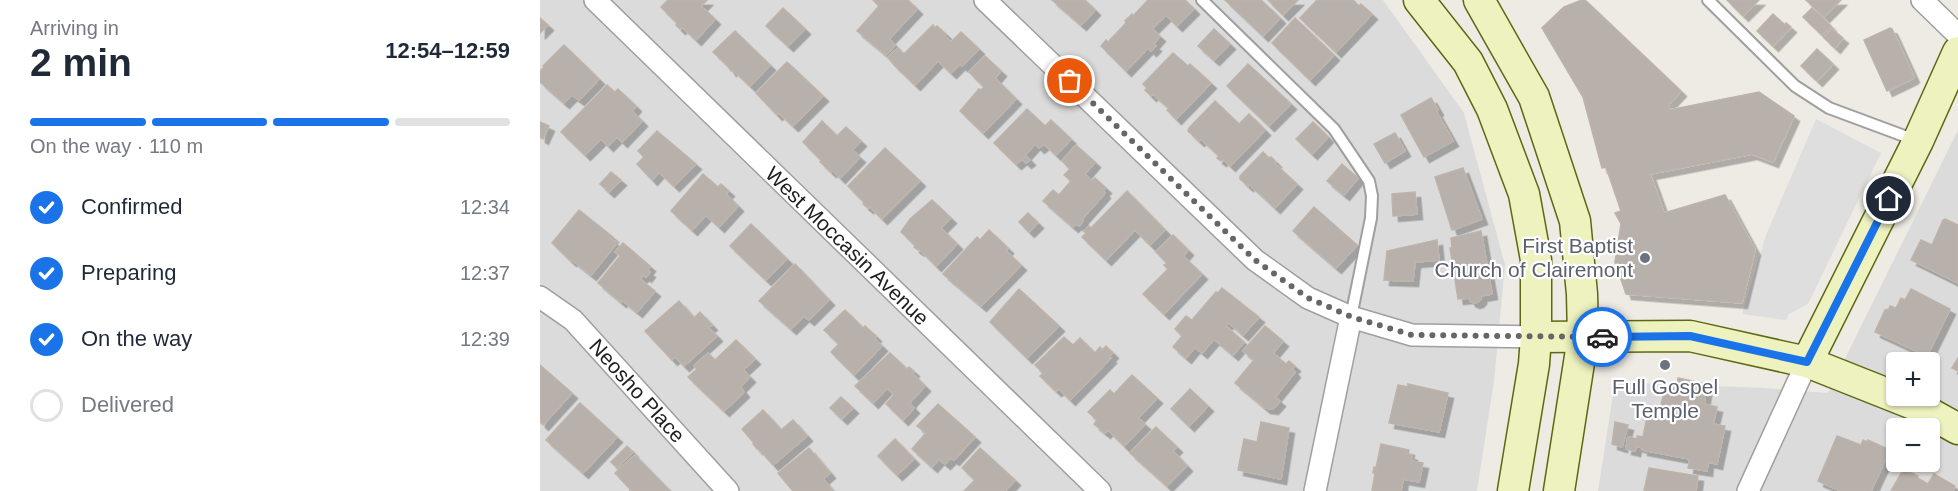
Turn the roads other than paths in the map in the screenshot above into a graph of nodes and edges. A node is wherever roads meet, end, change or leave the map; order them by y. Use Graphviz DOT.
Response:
graph roads {
  1 [pos="595,0"];
  2 [pos="985,0"];
  3 [pos="1202,0"];
  4 [pos="1419,0"];
  5 [pos="1479,0"];
  6 [pos="1708,0"];
  7 [pos="1922,0"];
  8 [pos="1958,35"];
  9 [pos="1958,52"];
  10 [pos="1918,141"];
  11 [pos="540,297"];
  12 [pos="1352,317"];
  13 [pos="1536,337"];
  14 [pos="1583,337"];
  15 [pos="1807,362"];
  16 [pos="1958,429"];
  17 [pos="728,491"];
  18 [pos="1100,491"];
  19 [pos="1315,491"];
  20 [pos="1513,491"];
  21 [pos="1559,491"];
  22 [pos="1748,491"];
  1 -- 18 [label="street, West Moccasin Avenue"];
  2 -- 12 [label="street"];
  3 -- 12 [label="lane"];
  4 -- 13 [label="main road"];
  5 -- 14 [label="main road"];
  6 -- 10 [label="lane"];
  7 -- 8 [label="street"];
  9 -- 10 [label="main road"];
  10 -- 15 [label="main road"];
  11 -- 17 [label="street, Neosho Place"];
  12 -- 13 [label="street"];
  12 -- 19 [label="street"];
  13 -- 14 [label="main road"];
  13 -- 20 [label="main road"];
  14 -- 15 [label="main road"];
  14 -- 21 [label="main road"];
  15 -- 16 [label="main road"];
  15 -- 22 [label="street"];
}
